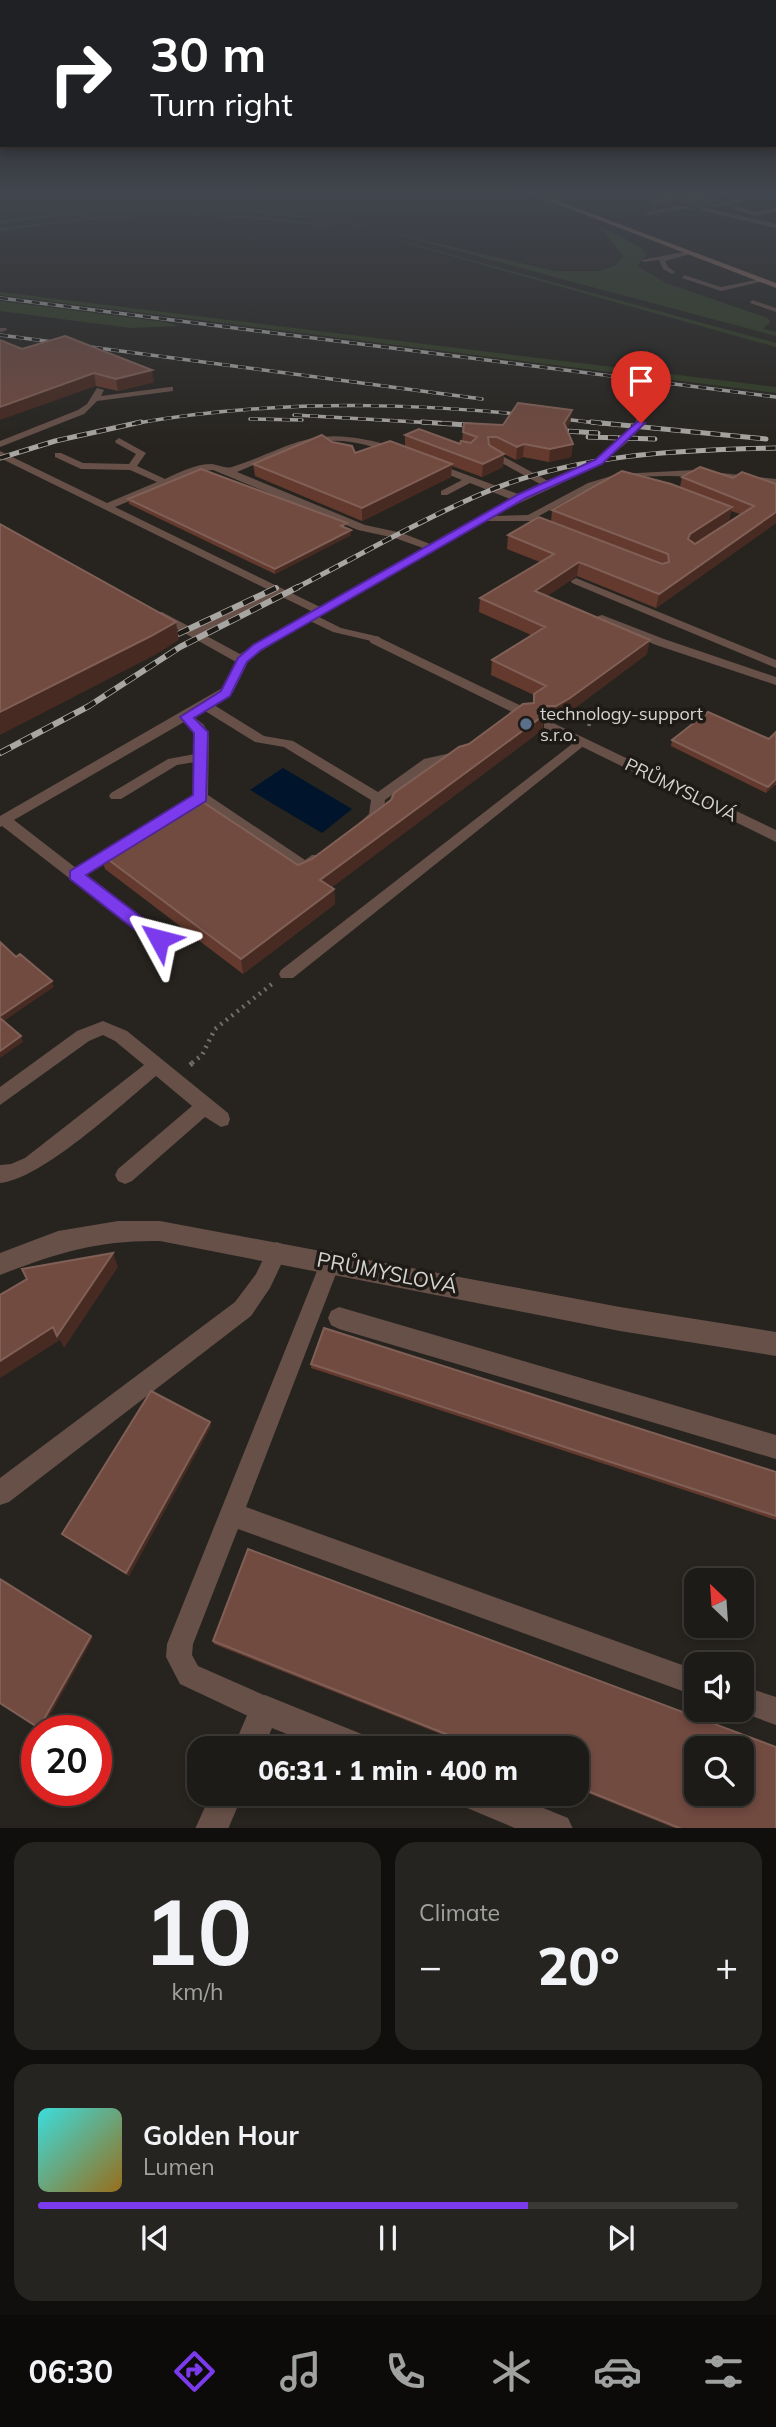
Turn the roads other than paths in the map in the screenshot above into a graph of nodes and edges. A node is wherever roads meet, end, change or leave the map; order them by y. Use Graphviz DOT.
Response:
graph roads {
  1 [pos="684,277"];
  2 [pos="746,277"];
  3 [pos="758,282"];
  4 [pos="776,289"];
  5 [pos="752,302"];
  6 [pos="776,310"];
  7 [pos="170,389"];
  8 [pos="100,390"];
  9 [pos="95,399"];
  10 [pos="642,416"];
  11 [pos="361,439"];
  12 [pos="119,441"];
  13 [pos="399,443"];
  14 [pos="0,444"];
  15 [pos="387,448"];
  16 [pos="335,450"];
  17 [pos="492,454"];
  18 [pos="58,455"];
  19 [pos="368,457"];
  20 [pos="411,457"];
  21 [pos="3,459"];
  22 [pos="423,461"];
  23 [pos="132,467"];
  24 [pos="229,472"];
  25 [pos="627,476"];
  26 [pos="471,479"];
  27 [pos="165,482"];
  28 [pos="776,482"];
  29 [pos="547,484"];
  30 [pos="664,489"];
  31 [pos="444,493"];
  32 [pos="518,498"];
  33 [pos="106,507"];
  34 [pos="530,518"];
  35 [pos="485,519"];
  36 [pos="565,535"];
  37 [pos="431,548"];
  38 [pos="576,581"];
  39 [pos="280,591"];
  40 [pos="151,611"];
  41 [pos="315,614"];
  42 [pos="602,618"];
  43 [pos="194,634"];
  44 [pos="376,640"];
  45 [pos="242,660"];
  46 [pos="776,664"];
  47 [pos="776,681"];
  48 [pos="206,706"];
  49 [pos="519,714"];
  50 [pos="186,717"];
  51 [pos="549,725"];
  52 [pos="581,741"];
  53 [pos="471,747"];
  54 [pos="201,757"];
  55 [pos="116,796"];
  56 [pos="201,797"];
  57 [pos="377,797"];
  58 [pos="166,818"];
  59 [pos="2,821"];
  60 [pos="356,831"];
  61 [pos="776,837"];
  62 [pos="132,839"];
  63 [pos="326,853"];
  64 [pos="76,875"];
  65 [pos="159,939"];
  66 [pos="287,974"];
  67 [pos="156,1066"];
  68 [pos="0,1097"];
  69 [pos="204,1106"];
  70 [pos="221,1119"];
  71 [pos="0,1174"];
  72 [pos="125,1175"];
  73 [pos="277,1252"];
  74 [pos="331,1261"];
  75 [pos="0,1264"];
  76 [pos="339,1318"];
  77 [pos="776,1344"];
  78 [pos="776,1447"];
  79 [pos="0,1493"];
  80 [pos="231,1514"];
  81 [pos="684,1679"];
  82 [pos="754,1703"];
  83 [pos="265,1710"];
  84 [pos="776,1711"];
  85 [pos="253,1736"];
  86 [pos="329,1736"];
  87 [pos="222,1806"];
  88 [pos="500,1806"];
  89 [pos="211,1828"];
  90 [pos="554,1828"];
  1 -- 3 [label="lane"];
  2 -- 3 [label="main road"];
  3 -- 4 [label="main road"];
  5 -- 6 [label="lane"];
  7 -- 9 [label="lane"];
  8 -- 9 [label="lane"];
  9 -- 14 [label="lane"];
  10 -- 29 [label="lane"];
  11 -- 15 [label="lane"];
  11 -- 16 [label="lane"];
  11 -- 24 [label="lane"];
  12 -- 23 [label="lane"];
  13 -- 15 [label="lane"];
  15 -- 19 [label="lane"];
  15 -- 20 [label="lane"];
  17 -- 29 [label="lane"];
  18 -- 23 [label="lane"];
  21 -- 33 [label="lane"];
  22 -- 26 [label="lane"];
  23 -- 27 [label="lane"];
  24 -- 27 [label="lane"];
  24 -- 37 [label="lane"];
  25 -- 28 [label="lane"];
  25 -- 30 [label="lane"];
  25 -- 34 [label="lane"];
  26 -- 31 [label="lane"];
  26 -- 32 [label="lane"];
  27 -- 33 [label="lane"];
  29 -- 32 [label="lane"];
  32 -- 35 [label="lane"];
  33 -- 39 [label="lane"];
  34 -- 35 [label="lane"];
  34 -- 36 [label="lane"];
  35 -- 37 [label="lane"];
  37 -- 41 [label="lane"];
  38 -- 46 [label="lane"];
  39 -- 41 [label="lane"];
  39 -- 43 [label="lane"];
  40 -- 43 [label="lane"];
  41 -- 44 [label="lane"];
  41 -- 45 [label="lane"];
  42 -- 47 [label="lane"];
  43 -- 45 [label="lane"];
  44 -- 49 [label="street"];
  45 -- 48 [label="lane"];
  48 -- 50 [label="lane"];
  48 -- 57 [label="lane"];
  50 -- 54 [label="lane"];
  50 -- 59 [label="lane"];
  51 -- 52 [label="street, PRŮMYSLOVÁ"];
  52 -- 61 [label="street, PRŮMYSLOVÁ"];
  52 -- 66 [label="lane"];
  53 -- 57 [label="lane"];
  54 -- 55 [label="lane"];
  54 -- 56 [label="lane"];
  56 -- 58 [label="lane"];
  56 -- 63 [label="lane"];
  57 -- 60 [label="lane"];
  59 -- 64 [label="lane"];
  62 -- 64 [label="lane"];
  64 -- 65 [label="lane"];
  67 -- 68 [label="lane"];
  67 -- 69 [label="lane"];
  67 -- 71 [label="lane"];
  69 -- 70 [label="lane"];
  69 -- 72 [label="lane"];
  73 -- 74 [label="street, PRŮMYSLOVÁ"];
  73 -- 75 [label="street, PRŮMYSLOVÁ"];
  73 -- 79 [label="lane"];
  74 -- 77 [label="street, PRŮMYSLOVÁ"];
  74 -- 80 [label="lane"];
  76 -- 78 [label="lane"];
  80 -- 81 [label="lane"];
  80 -- 83 [label="lane"];
  82 -- 84 [label="lane"];
  83 -- 85 [label="street"];
  83 -- 86 [label="street"];
  87 -- 89 [label="street"];
  88 -- 90 [label="street"];
}
